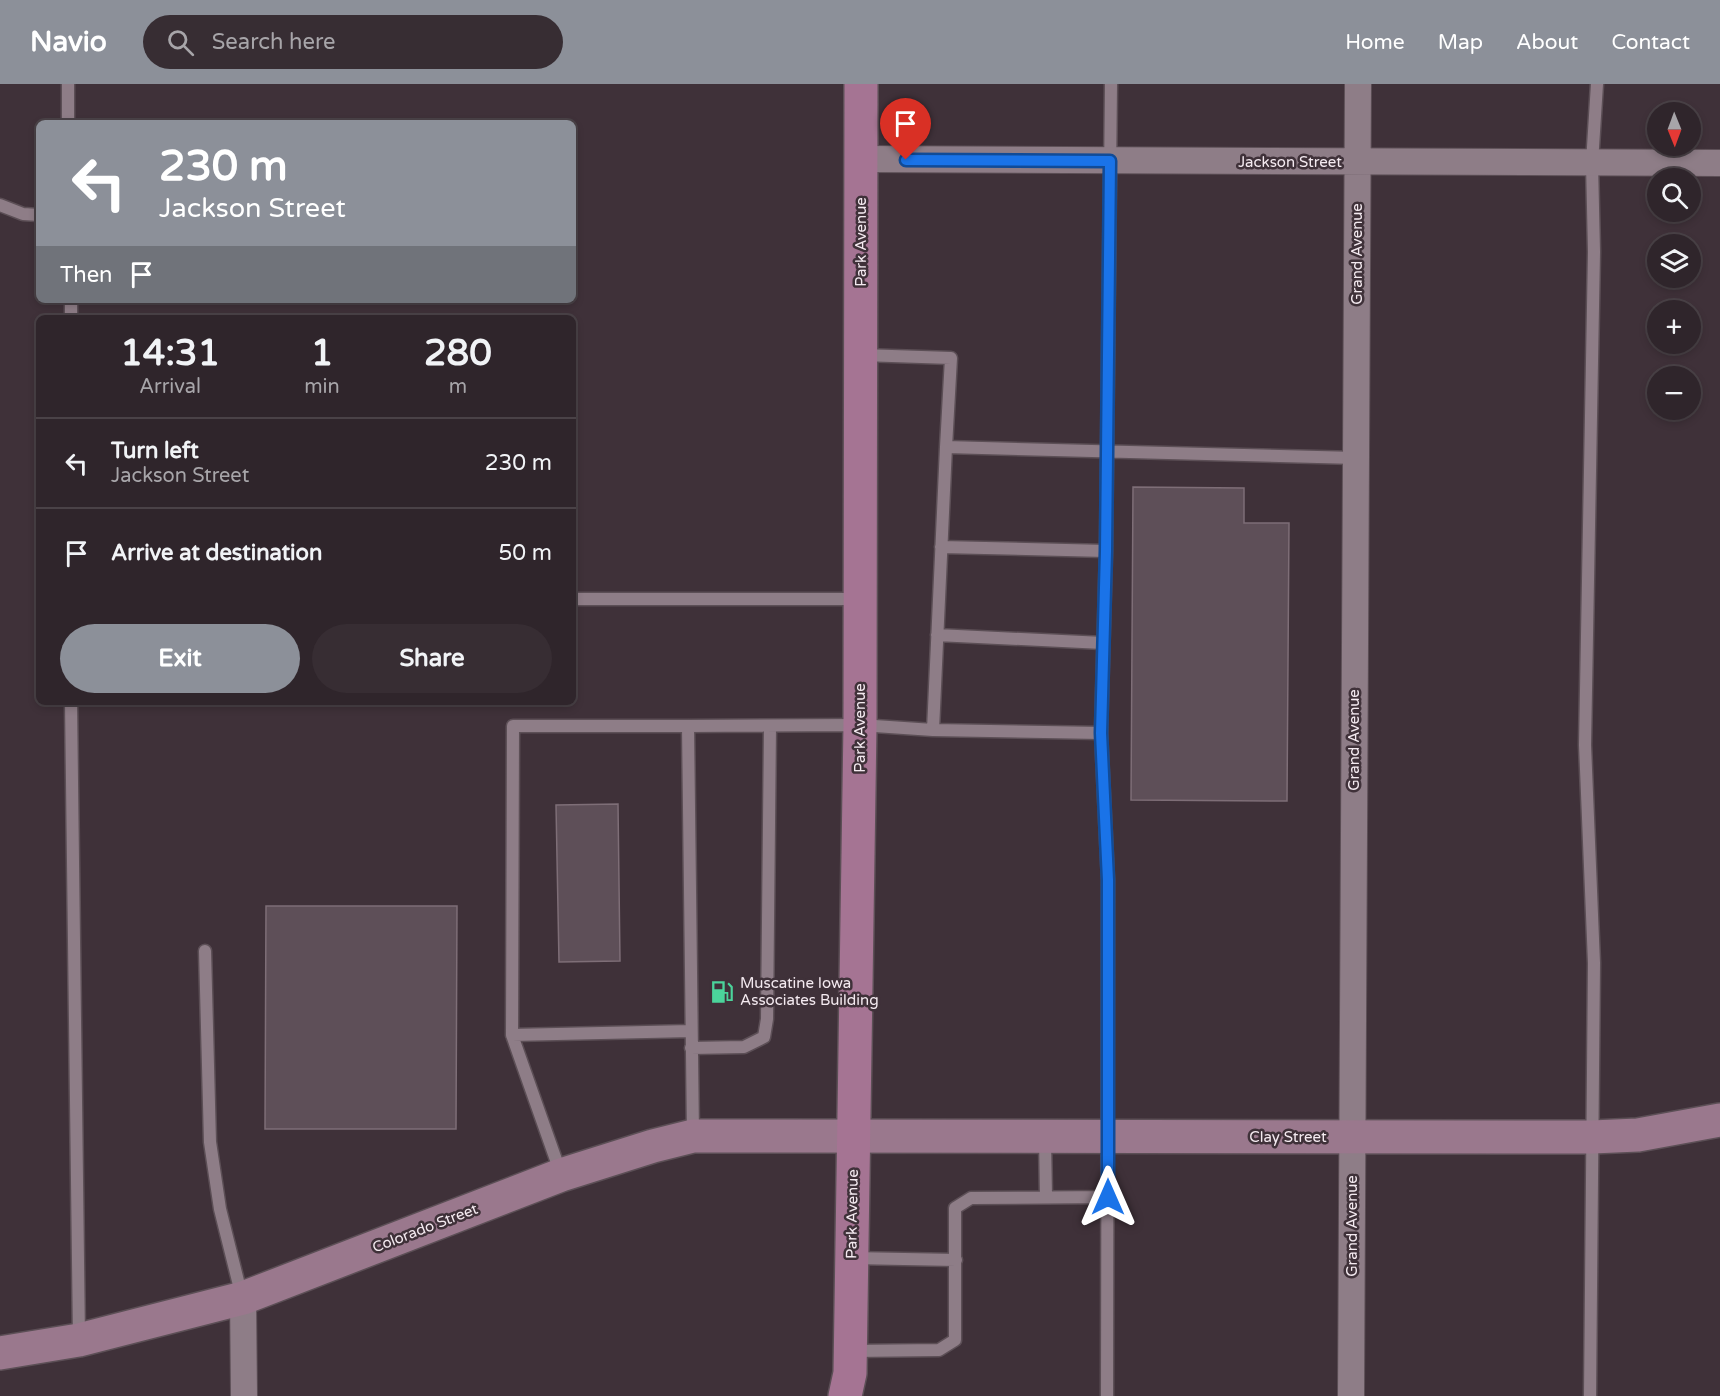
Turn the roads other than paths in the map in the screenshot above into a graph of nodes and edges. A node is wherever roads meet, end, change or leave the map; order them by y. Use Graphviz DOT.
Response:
graph roads {
  1 [pos="68,84"];
  2 [pos="861,84"];
  3 [pos="1111,84"];
  4 [pos="1358,84"];
  5 [pos="1597,84"];
  6 [pos="68,120"];
  7 [pos="860,159"];
  8 [pos="1110,161"];
  9 [pos="1357,162"];
  10 [pos="1592,163"];
  11 [pos="1720,163"];
  12 [pos="0,205"];
  13 [pos="36,215"];
  14 [pos="861,356"];
  15 [pos="946,447"];
  16 [pos="1107,451"];
  17 [pos="1356,458"];
  18 [pos="941,547"];
  19 [pos="1106,551"];
  20 [pos="576,599"];
  21 [pos="860,599"];
  22 [pos="937,635"];
  23 [pos="1103,643"];
  24 [pos="71,705"];
  25 [pos="860,725"];
  26 [pos="688,726"];
  27 [pos="770,726"];
  28 [pos="933,730"];
  29 [pos="1101,733"];
  30 [pos="205,951"];
  31 [pos="691,1031"];
  32 [pos="512,1035"];
  33 [pos="691,1048"];
  34 [pos="1720,1120"];
  35 [pos="693,1136"];
  36 [pos="854,1137"];
  37 [pos="1045,1137"];
  38 [pos="1108,1137"];
  39 [pos="1352,1137"];
  40 [pos="1592,1137"];
  41 [pos="561,1175"];
  42 [pos="1046,1197"];
  43 [pos="1108,1197"];
  44 [pos="852,1258"];
  45 [pos="956,1260"];
  46 [pos="243,1298"];
  47 [pos="79,1340"];
  48 [pos="0,1353"];
  49 [pos="850,1379"];
  50 [pos="244,1396"];
  51 [pos="1107,1396"];
  52 [pos="1351,1396"];
  53 [pos="1590,1396"];
  1 -- 6 [label="lane"];
  2 -- 7 [label="main road, Park Avenue"];
  3 -- 8 [label="lane"];
  4 -- 9 [label="street, Grand Avenue"];
  5 -- 10 [label="lane"];
  7 -- 8 [label="street, Jackson Street"];
  7 -- 14 [label="main road, Park Avenue"];
  8 -- 9 [label="street, Jackson Street"];
  8 -- 16 [label="lane"];
  9 -- 10 [label="street, Jackson Street"];
  9 -- 17 [label="street, Grand Avenue"];
  10 -- 11 [label="street, Jackson Street"];
  10 -- 40 [label="lane"];
  12 -- 13 [label="lane"];
  14 -- 15 [label="lane"];
  14 -- 21 [label="main road, Park Avenue"];
  15 -- 16 [label="lane"];
  15 -- 18 [label="lane"];
  16 -- 17 [label="lane"];
  16 -- 19 [label="lane"];
  17 -- 39 [label="street, Grand Avenue"];
  18 -- 19 [label="lane"];
  18 -- 22 [label="lane"];
  19 -- 23 [label="lane"];
  20 -- 21 [label="lane"];
  21 -- 25 [label="main road, Park Avenue"];
  22 -- 23 [label="lane"];
  22 -- 28 [label="lane"];
  23 -- 29 [label="lane"];
  24 -- 47 [label="lane"];
  25 -- 27 [label="lane"];
  25 -- 28 [label="lane"];
  25 -- 36 [label="main road, Park Avenue"];
  26 -- 27 [label="lane"];
  26 -- 31 [label="lane"];
  26 -- 32 [label="lane"];
  27 -- 33 [label="lane"];
  28 -- 29 [label="lane"];
  29 -- 38 [label="lane"];
  30 -- 46 [label="lane"];
  31 -- 32 [label="lane"];
  31 -- 33 [label="lane"];
  32 -- 41 [label="lane"];
  33 -- 35 [label="lane"];
  34 -- 40 [label="street, Clay Street"];
  35 -- 36 [label="street, Colorado Street"];
  35 -- 41 [label="street, Colorado Street"];
  36 -- 37 [label="street, Clay Street"];
  36 -- 44 [label="main road, Park Avenue"];
  37 -- 38 [label="street, Clay Street"];
  37 -- 42 [label="lane"];
  38 -- 39 [label="street, Clay Street"];
  38 -- 43 [label="lane"];
  39 -- 40 [label="street, Clay Street"];
  39 -- 52 [label="street, Grand Avenue"];
  40 -- 53 [label="lane"];
  41 -- 46 [label="street, Colorado Street"];
  42 -- 43 [label="lane"];
  42 -- 45 [label="lane"];
  43 -- 51 [label="lane"];
  44 -- 45 [label="lane"];
  44 -- 49 [label="main road, Park Avenue"];
  45 -- 49 [label="lane"];
  46 -- 47 [label="street, Colorado Street"];
  46 -- 50 [label="street"];
  47 -- 48 [label="street, Colorado Street"];
}
